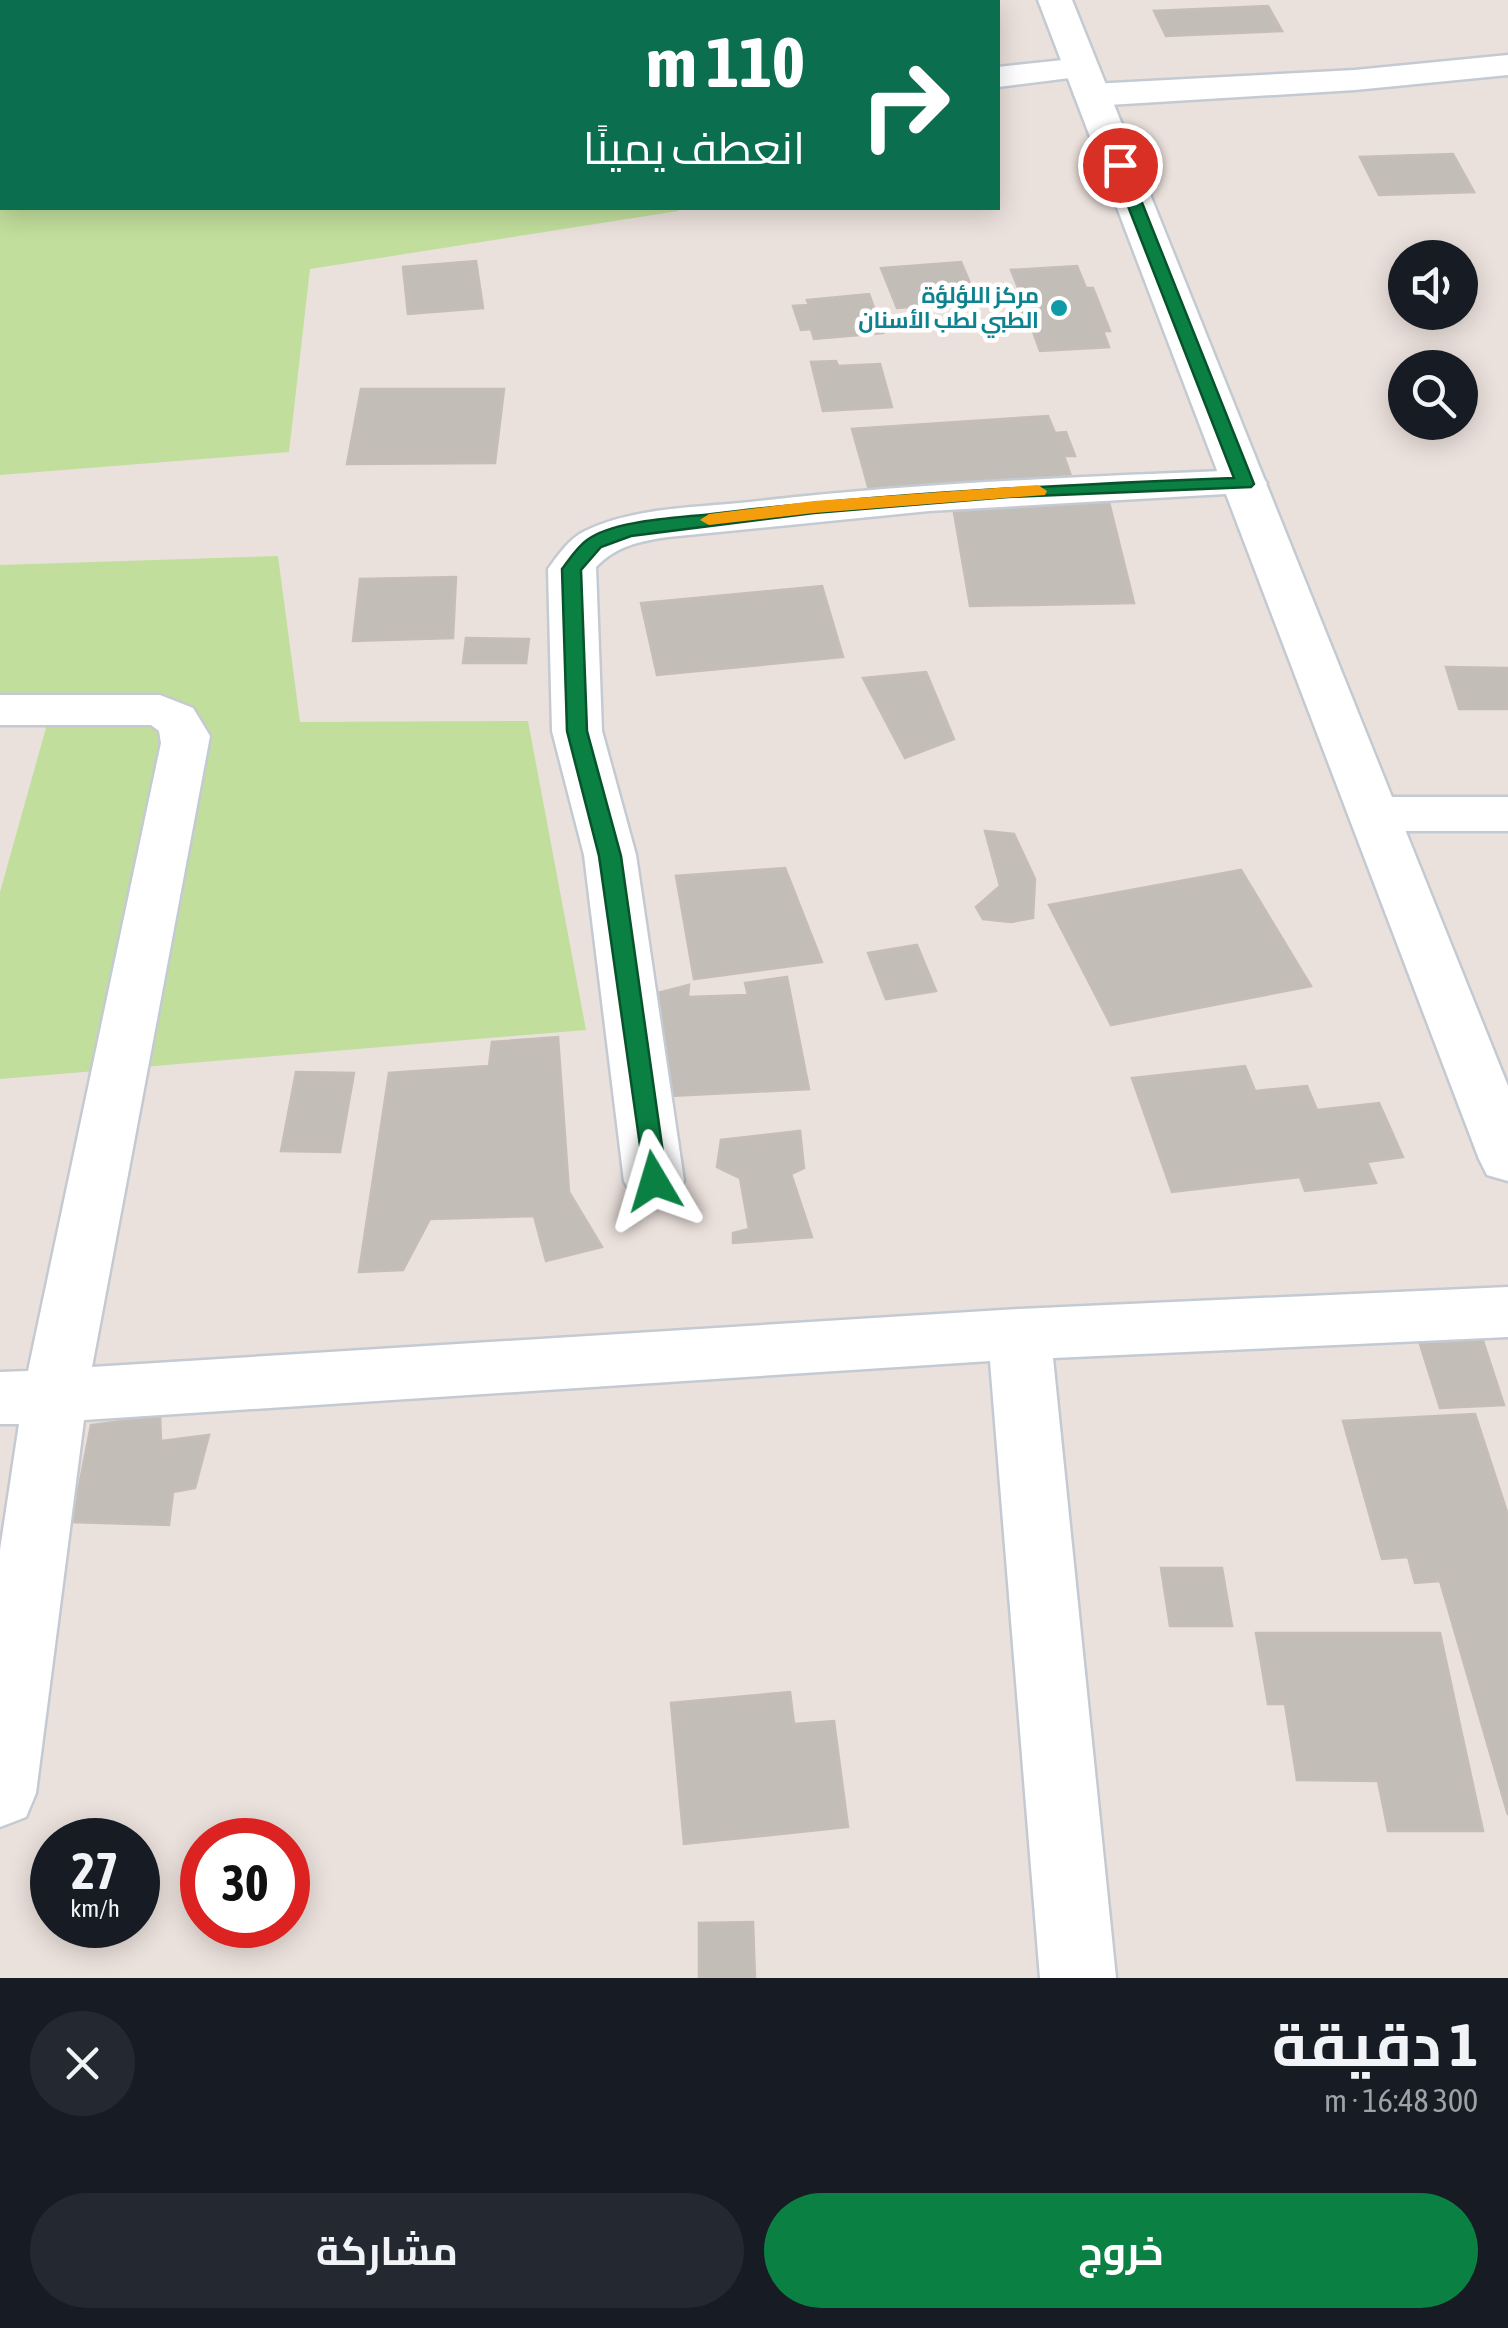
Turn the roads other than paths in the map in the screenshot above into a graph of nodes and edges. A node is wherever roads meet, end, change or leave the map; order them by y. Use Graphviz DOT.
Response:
graph roads {
  1 [pos="1056,0"];
  2 [pos="1508,65"];
  3 [pos="1000,77"];
  4 [pos="1087,82"];
  5 [pos="1245,484"];
  6 [pos="0,710"];
  7 [pos="1375,814"];
  8 [pos="1508,814"];
  9 [pos="1508,1160"];
  10 [pos="654,1181"];
  11 [pos="1508,1312"];
  12 [pos="1019,1334"];
  13 [pos="27,1397"];
  14 [pos="0,1793"];
  15 [pos="1078,1978"];
  1 -- 4 [label="street"];
  2 -- 4 [label="street"];
  3 -- 4 [label="street"];
  4 -- 5 [label="street"];
  5 -- 7 [label="street"];
  5 -- 10 [label="street"];
  6 -- 13 [label="street"];
  7 -- 8 [label="street"];
  7 -- 9 [label="street"];
  11 -- 12 [label="street"];
  12 -- 13 [label="street"];
  12 -- 15 [label="street"];
  13 -- 14 [label="street"];
}
